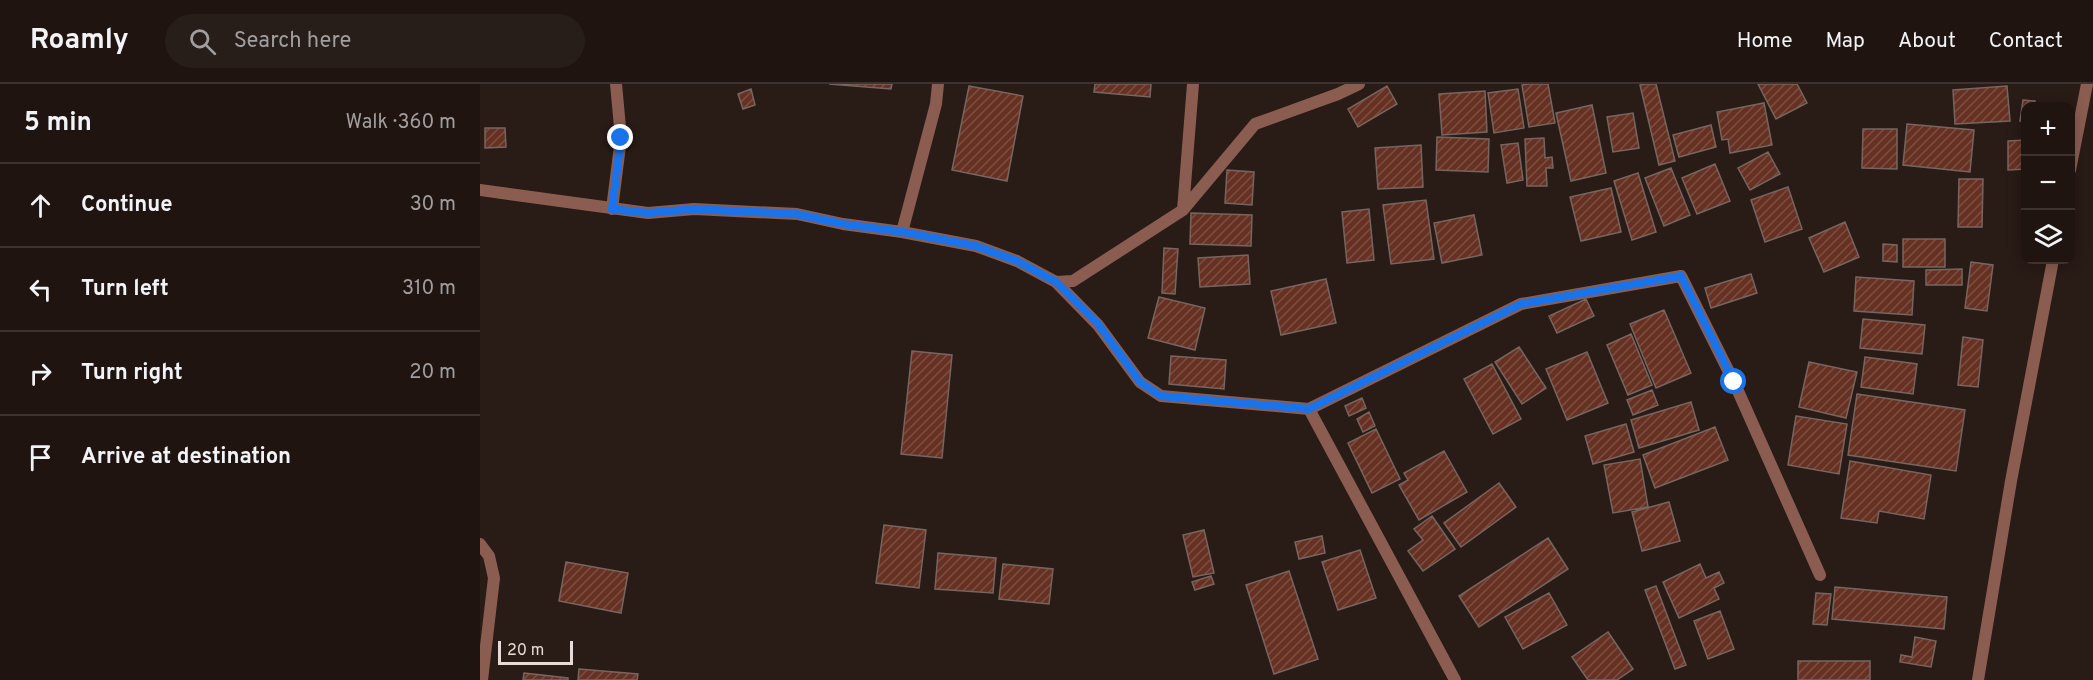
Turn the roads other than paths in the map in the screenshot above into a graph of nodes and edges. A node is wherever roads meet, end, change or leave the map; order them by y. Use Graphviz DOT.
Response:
graph roads {
  1 [pos="616,84"];
  2 [pos="938,84"];
  3 [pos="1193,84"];
  4 [pos="1359,84"];
  5 [pos="2087,84"];
  6 [pos="2073,156"];
  7 [pos="480,190"];
  8 [pos="612,209"];
  9 [pos="1183,210"];
  10 [pos="903,232"];
  11 [pos="2052,264"];
  12 [pos="1056,282"];
  13 [pos="1309,409"];
  14 [pos="480,544"];
  15 [pos="1820,575"];
  16 [pos="482,680"];
  17 [pos="1455,680"];
  18 [pos="1978,680"];
  1 -- 8 [label="street"];
  2 -- 10 [label="street"];
  3 -- 9 [label="street"];
  4 -- 9 [label="street"];
  5 -- 6 [label="street"];
  7 -- 8 [label="street"];
  8 -- 10 [label="street"];
  9 -- 12 [label="street"];
  10 -- 12 [label="street"];
  11 -- 18 [label="street"];
  12 -- 13 [label="street"];
  13 -- 15 [label="street"];
  13 -- 17 [label="street"];
  14 -- 16 [label="street"];
}
